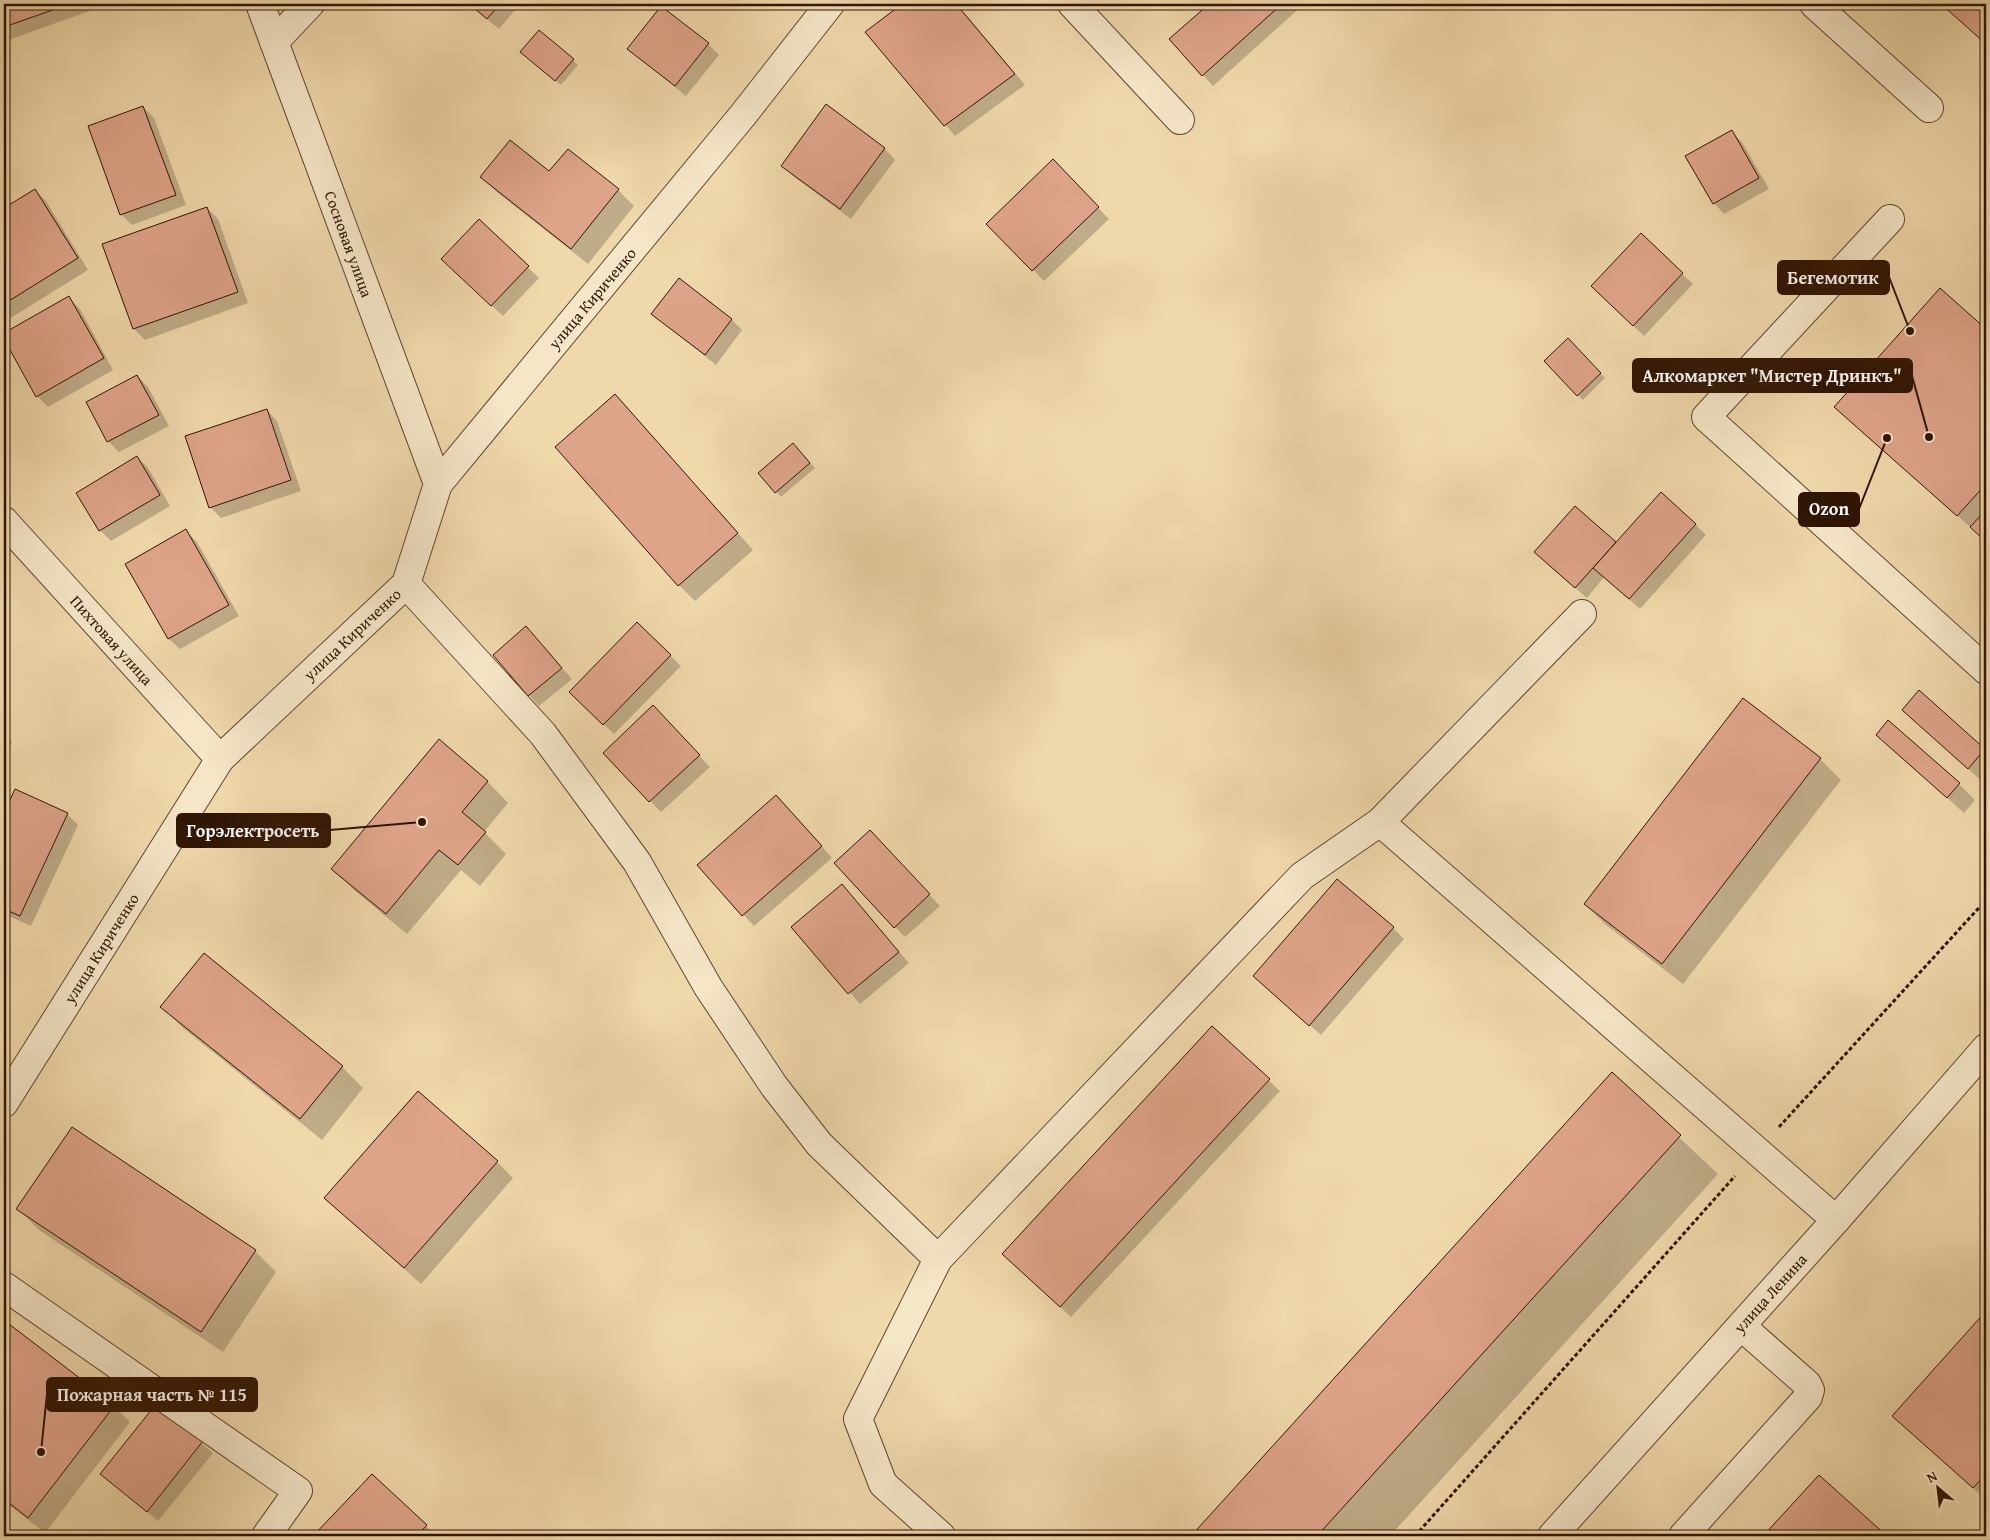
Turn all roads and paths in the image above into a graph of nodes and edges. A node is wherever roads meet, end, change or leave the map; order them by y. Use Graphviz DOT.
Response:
graph roads {
  1 [pos="260,4"];
  2 [pos="310,4"];
  3 [pos="830,4"];
  4 [pos="1072,4"];
  5 [pos="1814,4"];
  6 [pos="274,42"];
  7 [pos="1929,108"];
  8 [pos="1180,120"];
  9 [pos="1890,219"];
  10 [pos="438,484"];
  11 [pos="4,521"];
  12 [pos="406,584"];
  13 [pos="1582,614"];
  14 [pos="1986,670"];
  15 [pos="220,759"];
  16 [pos="1380,822"];
  17 [pos="1986,900"];
  18 [pos="1986,1048"];
  19 [pos="4,1103"];
  20 [pos="1757,1151"];
  21 [pos="1836,1220"];
  22 [pos="938,1260"];
  23 [pos="4,1286"];
  24 [pos="1741,1326"];
  25 [pos="266,1536"];
  26 [pos="941,1536"];
  27 [pos="1415,1536"];
  28 [pos="1552,1536"];
  29 [pos="1683,1536"];
  1 -- 6 [label="street, Сосновая улица"];
  2 -- 6 [label="street"];
  3 -- 10 [label="street, улица Кириченко"];
  4 -- 8 [label="street"];
  5 -- 7 [label="street"];
  6 -- 10 [label="street, Сосновая улица"];
  9 -- 14 [label="street"];
  10 -- 12 [label="street, улица Кириченко"];
  11 -- 15 [label="street, Пихтовая улица"];
  12 -- 15 [label="street, улица Кириченко"];
  12 -- 22 [label="street"];
  13 -- 16 [label="street"];
  15 -- 19 [label="street, улица Кириченко"];
  16 -- 20 [label="street"];
  16 -- 22 [label="street"];
  17 -- 20 [label="path"];
  18 -- 21 [label="street, улица Ленина"];
  20 -- 21 [label="street"];
  20 -- 27 [label="path"];
  21 -- 24 [label="street, улица Ленина"];
  22 -- 26 [label="street"];
  23 -- 25 [label="street"];
  24 -- 28 [label="street, улица Ленина"];
  24 -- 29 [label="street"];
}
